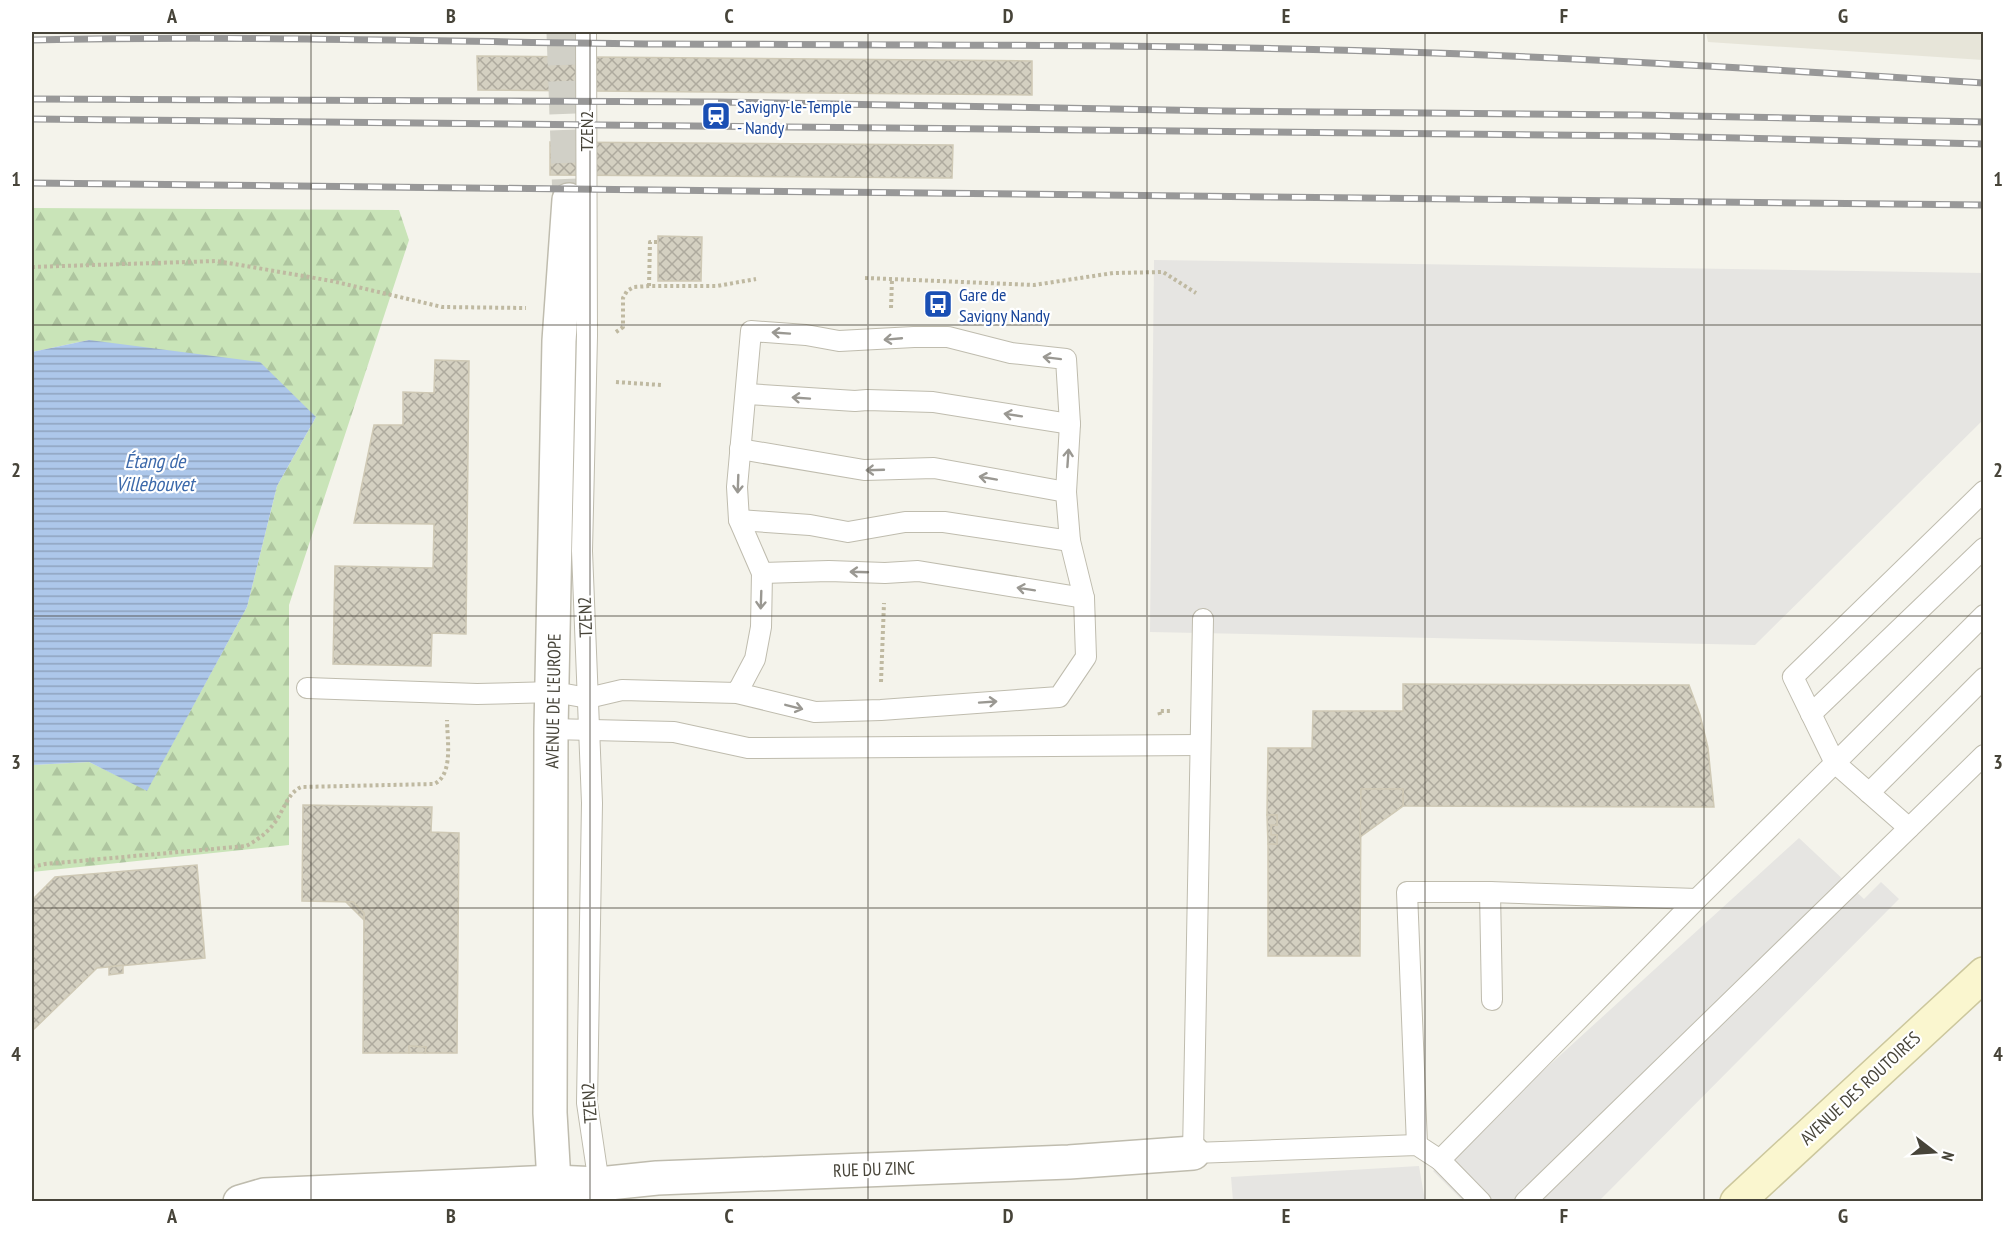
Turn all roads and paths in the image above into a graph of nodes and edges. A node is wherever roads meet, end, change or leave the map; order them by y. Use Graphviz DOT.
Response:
graph roads {
  1 [pos="586,32"];
  2 [pos="569,200"];
  3 [pos="658,242"];
  4 [pos="32,267"];
  5 [pos="865,278"];
  6 [pos="756,279"];
  7 [pos="892,279"];
  8 [pos="649,286"];
  9 [pos="1196,292"];
  10 [pos="562,311"];
  11 [pos="891,313"];
  12 [pos="615,333"];
  13 [pos="616,382"];
  14 [pos="661,385"];
  15 [pos="747,394"];
  16 [pos="1070,424"];
  17 [pos="740,448"];
  18 [pos="1983,491"];
  19 [pos="1066,492"];
  20 [pos="739,520"];
  21 [pos="1070,542"];
  22 [pos="1983,548"];
  23 [pos="762,573"];
  24 [pos="884,593"];
  25 [pos="1084,598"];
  26 [pos="1983,615"];
  27 [pos="1203,619"];
  28 [pos="1983,678"];
  29 [pos="881,683"];
  30 [pos="308,688"];
  31 [pos="447,692"];
  32 [pos="554,692"];
  33 [pos="737,693"];
  34 [pos="588,698"];
  35 [pos="1811,714"];
  36 [pos="551,729"];
  37 [pos="590,730"];
  38 [pos="1200,745"];
  39 [pos="1983,755"];
  40 [pos="1835,763"];
  41 [pos="1869,793"];
  42 [pos="1909,828"];
  43 [pos="32,867"];
  44 [pos="1490,892"];
  45 [pos="1696,899"];
  46 [pos="1983,974"];
  47 [pos="1492,1000"];
  48 [pos="1417,1145"];
  49 [pos="1193,1153"];
  50 [pos="1440,1160"];
  51 [pos="557,1192"];
  52 [pos="602,1193"];
  53 [pos="240,1202"];
  54 [pos="1481,1202"];
  55 [pos="1525,1202"];
  56 [pos="1737,1202"];
  1 -- 34 [label="lane, TZEN2"];
  2 -- 10 [label="street, AVENUE DE L'EUROPE"];
  3 -- 8 [label="path"];
  4 -- 10 [label="path"];
  5 -- 7 [label="path"];
  6 -- 8 [label="path"];
  7 -- 9 [label="path"];
  7 -- 11 [label="path"];
  8 -- 12 [label="path"];
  10 -- 32 [label="street, AVENUE DE L'EUROPE"];
  13 -- 14 [label="path"];
  16 -- 15 [label="lane, one-way"];
  16 -- 15 [label="lane, one-way"];
  15 -- 17 [label="lane"];
  19 -- 16 [label="lane, one-way"];
  19 -- 17 [label="lane, one-way"];
  17 -- 20 [label="lane, one-way"];
  18 -- 35 [label="lane"];
  19 -- 21 [label="lane"];
  20 -- 21 [label="lane"];
  20 -- 23 [label="lane"];
  21 -- 25 [label="lane"];
  22 -- 35 [label="lane"];
  25 -- 23 [label="lane, one-way"];
  23 -- 33 [label="lane, one-way"];
  24 -- 29 [label="path"];
  33 -- 25 [label="lane, one-way"];
  26 -- 40 [label="lane"];
  27 -- 38 [label="lane"];
  28 -- 41 [label="lane"];
  30 -- 31 [label="lane"];
  31 -- 32 [label="lane"];
  31 -- 43 [label="path"];
  32 -- 34 [label="lane"];
  32 -- 36 [label="street, AVENUE DE L'EUROPE"];
  33 -- 34 [label="lane"];
  34 -- 37 [label="lane, TZEN2"];
  35 -- 40 [label="lane"];
  36 -- 37 [label="lane"];
  36 -- 51 [label="street, AVENUE DE L'EUROPE"];
  37 -- 38 [label="lane"];
  37 -- 52 [label="lane, TZEN2"];
  38 -- 49 [label="lane"];
  39 -- 42 [label="lane"];
  40 -- 41 [label="lane"];
  40 -- 45 [label="lane"];
  41 -- 42 [label="lane"];
  42 -- 55 [label="lane"];
  44 -- 45 [label="lane"];
  44 -- 47 [label="lane"];
  44 -- 48 [label="lane"];
  45 -- 50 [label="lane"];
  46 -- 56 [label="street, AVENUE DES ROUTOIRES"];
  48 -- 49 [label="lane"];
  48 -- 50 [label="lane"];
  49 -- 52 [label="street, RUE DU ZINC"];
  50 -- 54 [label="lane"];
  51 -- 52 [label="street, RUE DU ZINC"];
  51 -- 53 [label="street, RUE DU ZINC"];
}
